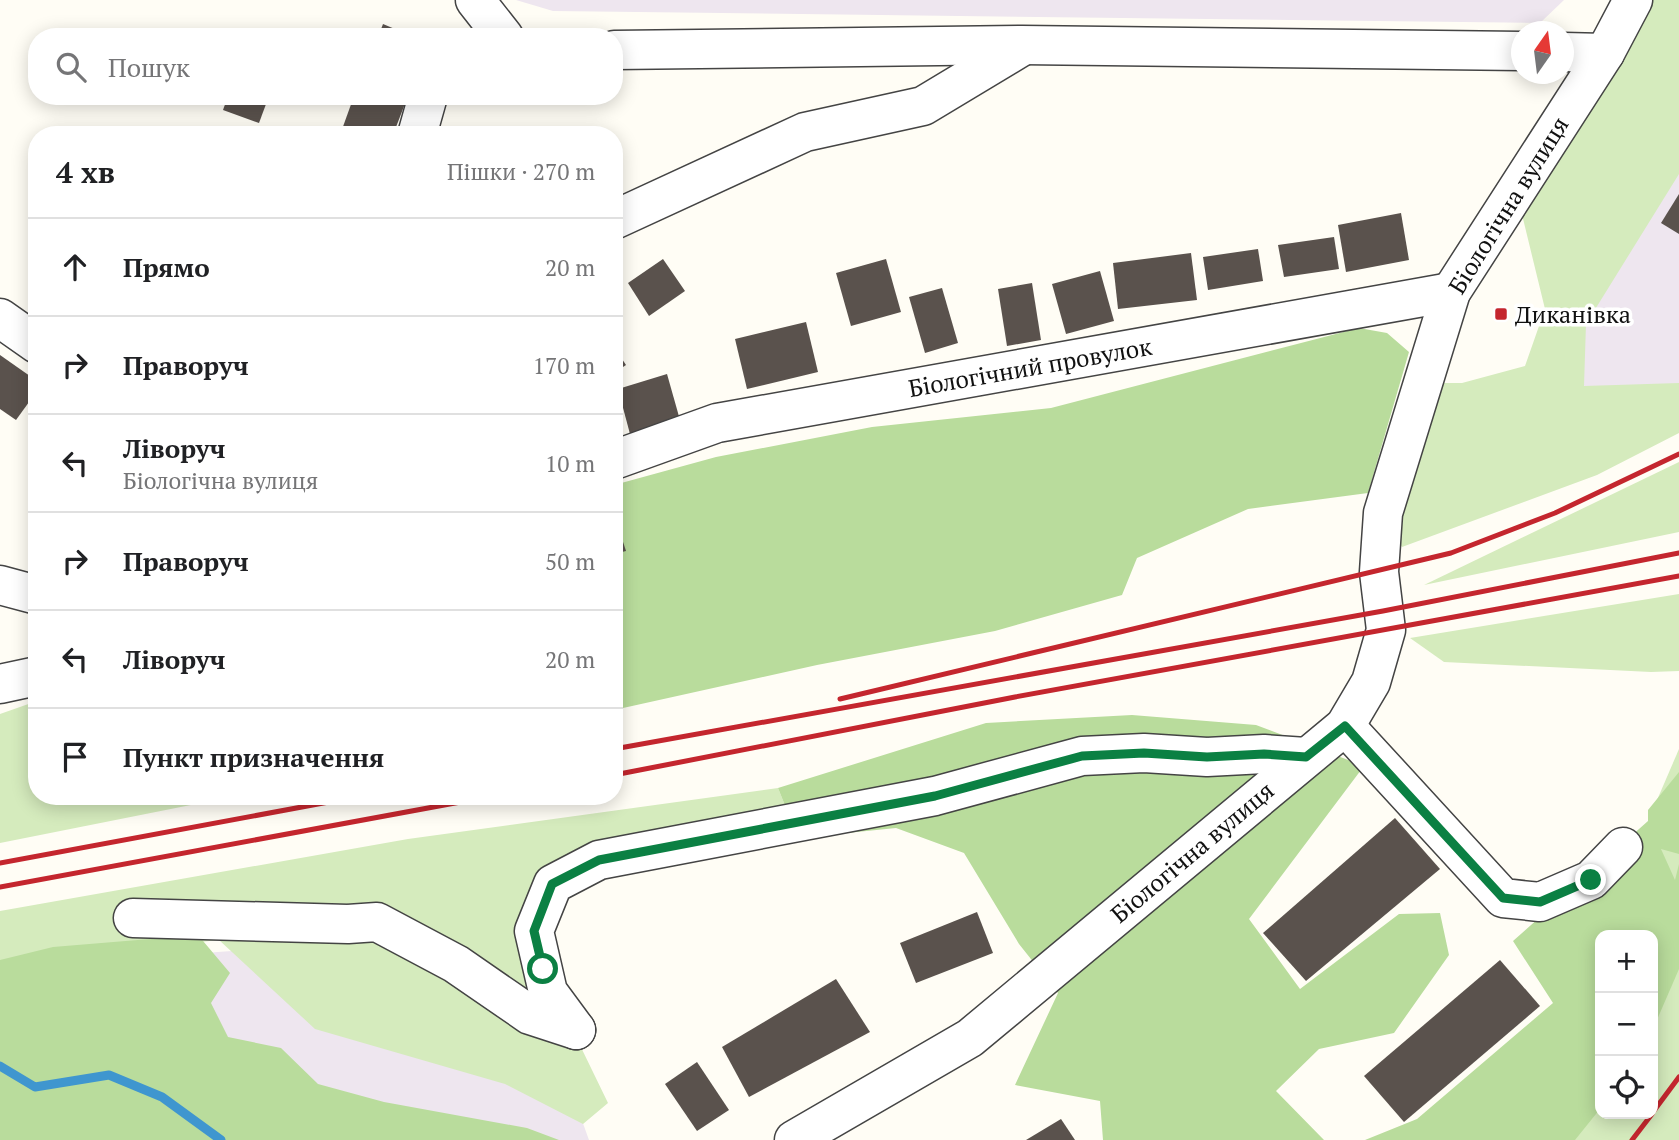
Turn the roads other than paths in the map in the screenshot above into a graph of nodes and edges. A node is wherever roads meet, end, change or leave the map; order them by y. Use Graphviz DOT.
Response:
graph roads {
  1 [pos="1633,0"];
  2 [pos="1022,46"];
  3 [pos="623,50"];
  4 [pos="1511,51"];
  5 [pos="1574,52"];
  6 [pos="1605,52"];
  7 [pos="425,105"];
  8 [pos="419,126"];
  9 [pos="623,216"];
  10 [pos="1451,292"];
  11 [pos="0,318"];
  12 [pos="28,338"];
  13 [pos="623,457"];
  14 [pos="0,585"];
  15 [pos="28,593"];
  16 [pos="28,678"];
  17 [pos="0,684"];
  18 [pos="1345,726"];
  19 [pos="1306,757"];
  20 [pos="1623,847"];
  21 [pos="133,918"];
  22 [pos="817,1134"];
  1 -- 6 [label="street, Біологічна вулиця"];
  2 -- 3 [label="street"];
  2 -- 4 [label="street"];
  2 -- 9 [label="street"];
  5 -- 6 [label="street"];
  6 -- 10 [label="street, Біологічна вулиця"];
  7 -- 8 [label="street"];
  10 -- 13 [label="street, Біологічний провулок"];
  10 -- 18 [label="street, Біологічна вулиця"];
  11 -- 12 [label="street"];
  14 -- 15 [label="street"];
  16 -- 17 [label="street"];
  18 -- 19 [label="street, Біологічна вулиця"];
  18 -- 20 [label="street"];
  19 -- 21 [label="street"];
  19 -- 22 [label="street, Біологічна вулиця"];
}
